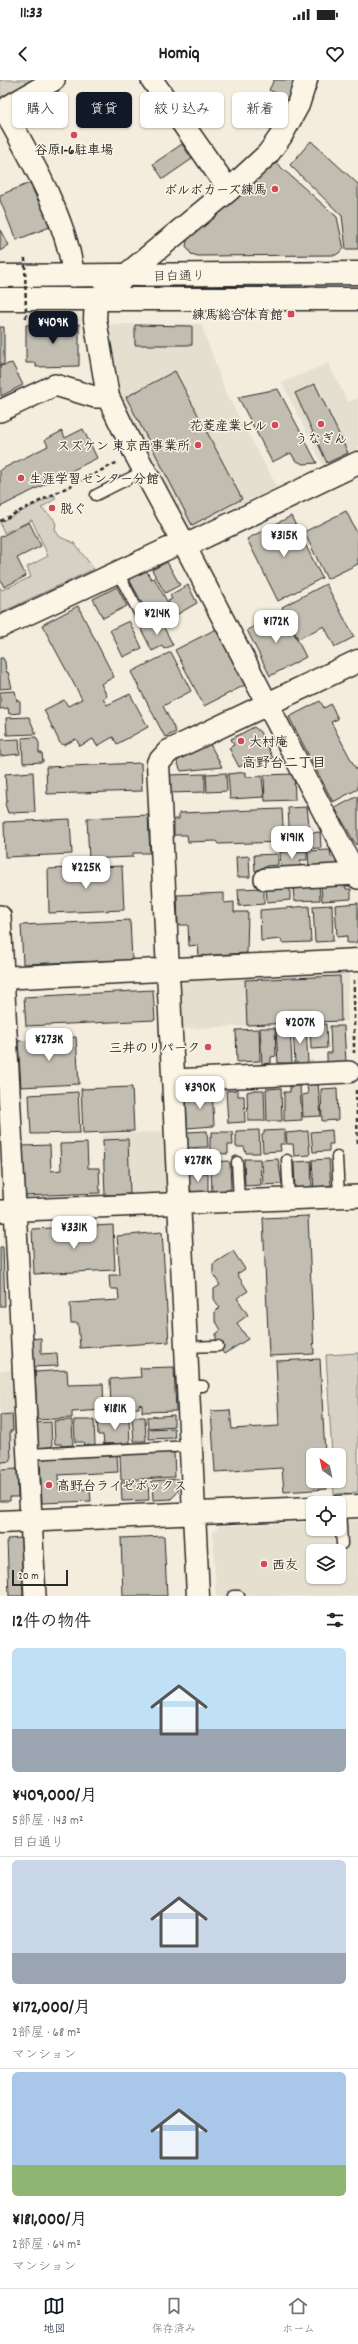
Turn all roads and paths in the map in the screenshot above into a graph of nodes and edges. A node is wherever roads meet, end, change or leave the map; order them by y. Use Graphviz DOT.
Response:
graph roads {
  1 [pos="54,80"];
  2 [pos="152,80"];
  3 [pos="306,80"];
  4 [pos="229,190"];
  5 [pos="25,258"];
  6 [pos="358,273"];
  7 [pos="0,276"];
  8 [pos="73,276"];
  9 [pos="124,276"];
  10 [pos="0,299"];
  11 [pos="358,299"];
  12 [pos="96,300"];
  13 [pos="26,320"];
  14 [pos="108,397"];
  15 [pos="0,411"];
  16 [pos="140,462"];
  17 [pos="358,463"];
  18 [pos="96,495"];
  19 [pos="0,521"];
  20 [pos="184,544"];
  21 [pos="118,573"];
  22 [pos="143,620"];
  23 [pos="0,627"];
  24 [pos="358,660"];
  25 [pos="268,703"];
  26 [pos="357,876"];
  27 [pos="265,879"];
  28 [pos="0,916"];
  29 [pos="358,960"];
  30 [pos="167,970"];
  31 [pos="1,978"];
  32 [pos="349,1072"];
  33 [pos="173,1080"];
  34 [pos="337,1157"];
  35 [pos="287,1160"];
  36 [pos="237,1162"];
  37 [pos="348,1196"];
  38 [pos="289,1198"];
  39 [pos="239,1201"];
  40 [pos="179,1203"];
  41 [pos="8,1211"];
  42 [pos="218,1346"];
  43 [pos="186,1347"];
  44 [pos="191,1446"];
  45 [pos="28,1454"];
  46 [pos="306,1508"];
  47 [pos="194,1513"];
  48 [pos="31,1520"];
  49 [pos="0,1522"];
  50 [pos="343,1536"];
  51 [pos="342,1544"];
  52 [pos="35,1596"];
  53 [pos="198,1596"];
  54 [pos="233,1596"];
  55 [pos="239,1596"];
  1 -- 8 [label="street"];
  2 -- 4 [label="street"];
  3 -- 4 [label="street"];
  4 -- 9 [label="street"];
  5 -- 13 [label="path, bridge"];
  6 -- 9 [label="street, 目白通り"];
  7 -- 8 [label="street, 目白通り"];
  8 -- 9 [label="street, 目白通り"];
  9 -- 12 [label="street"];
  10 -- 12 [label="street, 目白通り"];
  11 -- 12 [label="street, 目白通り"];
  12 -- 14 [label="street"];
  14 -- 15 [label="street"];
  14 -- 16 [label="street"];
  16 -- 18 [label="lane"];
  16 -- 19 [label="path"];
  16 -- 20 [label="street"];
  17 -- 20 [label="street"];
  20 -- 21 [label="street"];
  20 -- 25 [label="street"];
  21 -- 22 [label="lane"];
  21 -- 23 [label="street"];
  24 -- 25 [label="street"];
  25 -- 26 [label="street"];
  25 -- 30 [label="street"];
  26 -- 27 [label="street"];
  28 -- 31 [label="street"];
  29 -- 30 [label="street"];
  30 -- 31 [label="street"];
  30 -- 33 [label="street"];
  31 -- 41 [label="street"];
  32 -- 33 [label="street"];
  33 -- 40 [label="street"];
  34 -- 37 [label="lane"];
  35 -- 38 [label="lane"];
  36 -- 39 [label="lane"];
  37 -- 38 [label="street"];
  38 -- 39 [label="street"];
  39 -- 40 [label="street"];
  40 -- 41 [label="street"];
  40 -- 43 [label="street"];
  41 -- 45 [label="street"];
  42 -- 43 [label="lane"];
  43 -- 44 [label="street"];
  44 -- 45 [label="lane"];
  44 -- 47 [label="street"];
  45 -- 48 [label="street"];
  46 -- 47 [label="street"];
  47 -- 48 [label="street"];
  47 -- 53 [label="street"];
  48 -- 49 [label="street"];
  48 -- 52 [label="street"];
  50 -- 51 [label="lane"];
  54 -- 55 [label="lane"];
}
